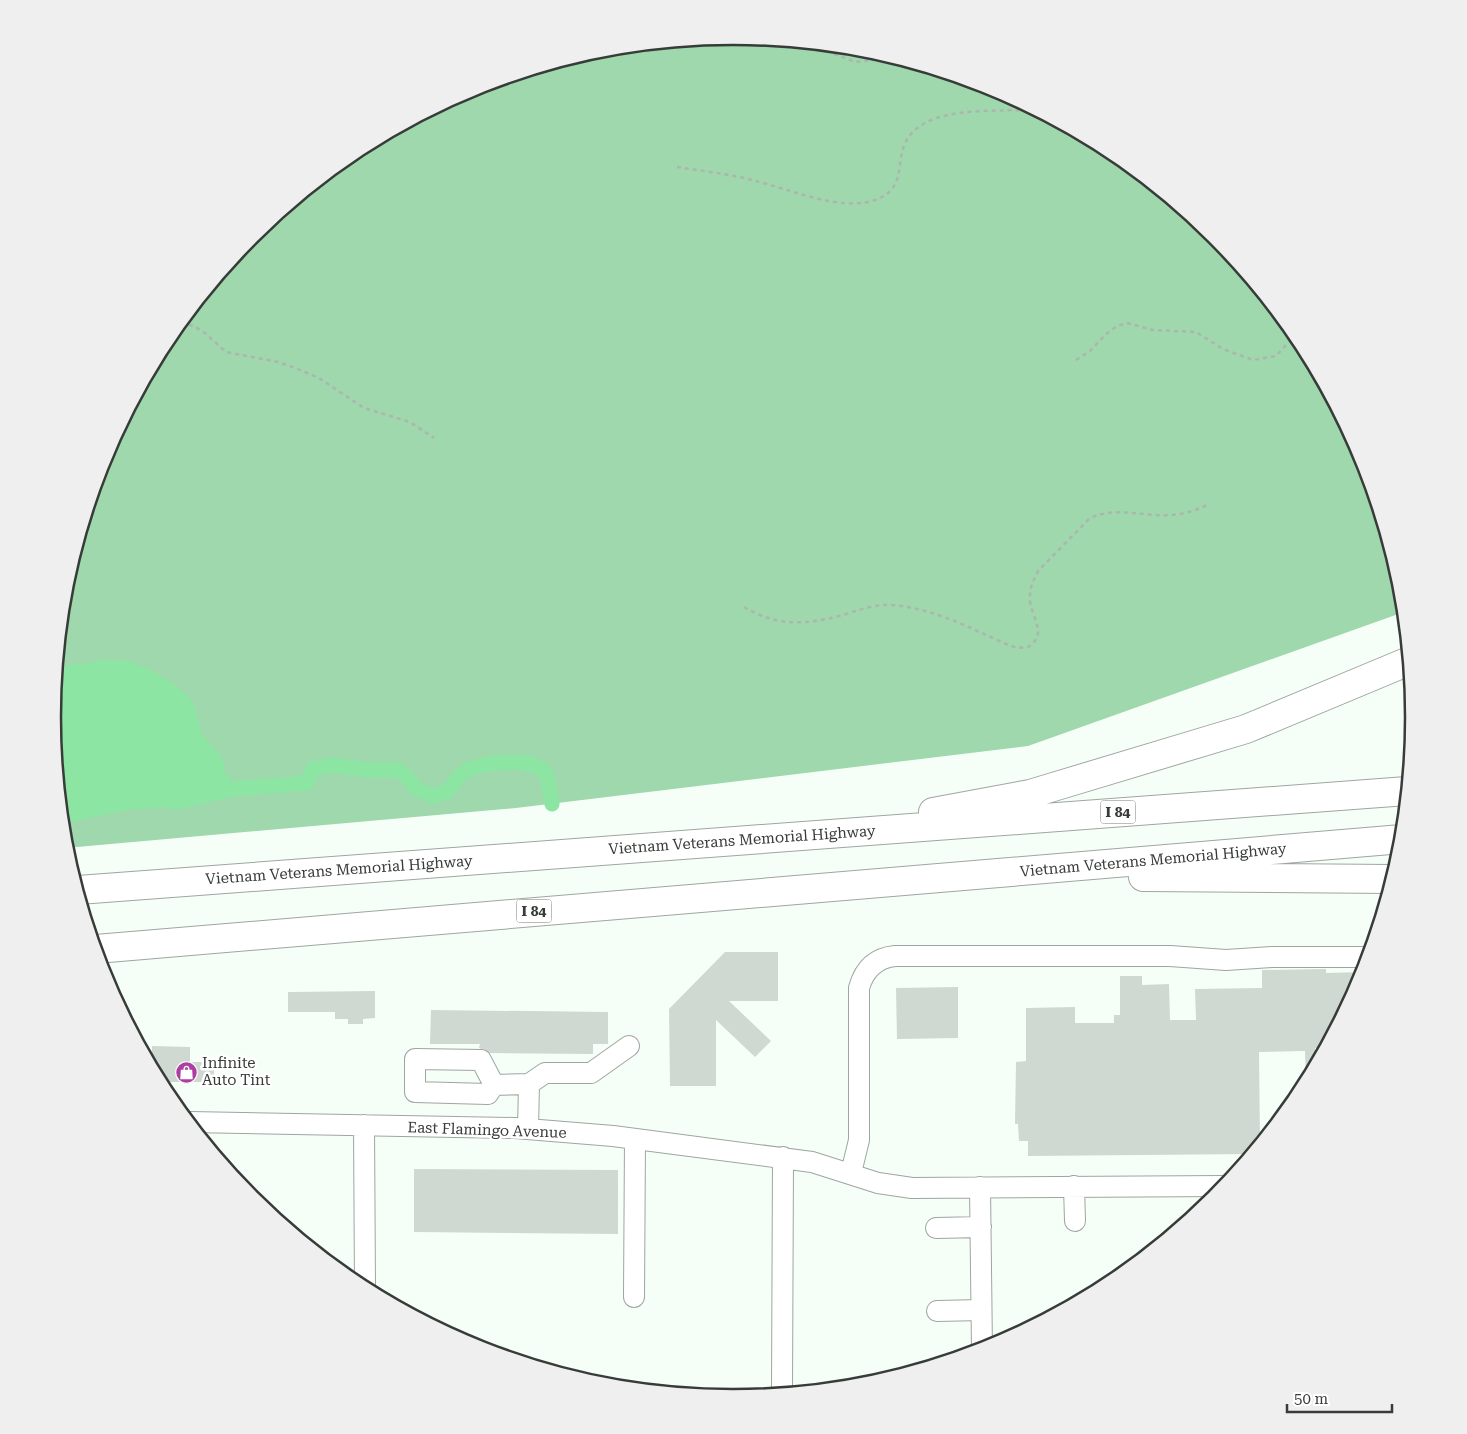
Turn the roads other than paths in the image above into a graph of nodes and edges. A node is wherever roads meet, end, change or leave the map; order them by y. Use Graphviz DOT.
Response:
graph roads {
  1 [pos="1403,663"];
  2 [pos="1401,791"];
  3 [pos="829,833"];
  4 [pos="1394,840"];
  5 [pos="972,876"];
  6 [pos="1386,879"];
  7 [pos="84,890"];
  8 [pos="103,948"];
  9 [pos="1361,957"];
  10 [pos="630,1046"];
  11 [pos="529,1084"];
  12 [pos="494,1085"];
  13 [pos="197,1122"];
  14 [pos="364,1125"];
  15 [pos="528,1129"];
  16 [pos="635,1139"];
  17 [pos="783,1157"];
  18 [pos="851,1173"];
  19 [pos="1074,1186"];
  20 [pos="1215,1186"];
  21 [pos="980,1188"];
  22 [pos="1075,1220"];
  23 [pos="980,1227"];
  24 [pos="936,1228"];
  25 [pos="365,1279"];
  26 [pos="634,1297"];
  27 [pos="981,1310"];
  28 [pos="937,1311"];
  29 [pos="982,1341"];
  30 [pos="782,1387"];
  1 -- 3 [label="highway"];
  2 -- 3 [label="highway, Vietnam Veterans Memorial Highway / I 84"];
  3 -- 7 [label="highway, Vietnam Veterans Memorial Highway / I 84"];
  4 -- 5 [label="highway, Vietnam Veterans Memorial Highway / I 84"];
  5 -- 6 [label="highway"];
  5 -- 8 [label="highway, Vietnam Veterans Memorial Highway / I 84"];
  9 -- 18 [label="street"];
  10 -- 11 [label="street"];
  11 -- 12 [label="street"];
  11 -- 15 [label="street"];
  13 -- 14 [label="street, East Flamingo Avenue"];
  14 -- 15 [label="street, East Flamingo Avenue"];
  14 -- 25 [label="street"];
  15 -- 16 [label="street, East Flamingo Avenue"];
  16 -- 17 [label="street, East Flamingo Avenue"];
  16 -- 26 [label="street"];
  17 -- 18 [label="street, East Flamingo Avenue"];
  17 -- 30 [label="street"];
  18 -- 21 [label="street, East Flamingo Avenue"];
  19 -- 20 [label="street, East Flamingo Avenue"];
  19 -- 21 [label="street, East Flamingo Avenue"];
  19 -- 22 [label="street"];
  21 -- 23 [label="street"];
  23 -- 24 [label="street"];
  23 -- 27 [label="street"];
  27 -- 28 [label="street"];
  27 -- 29 [label="street"];
}
